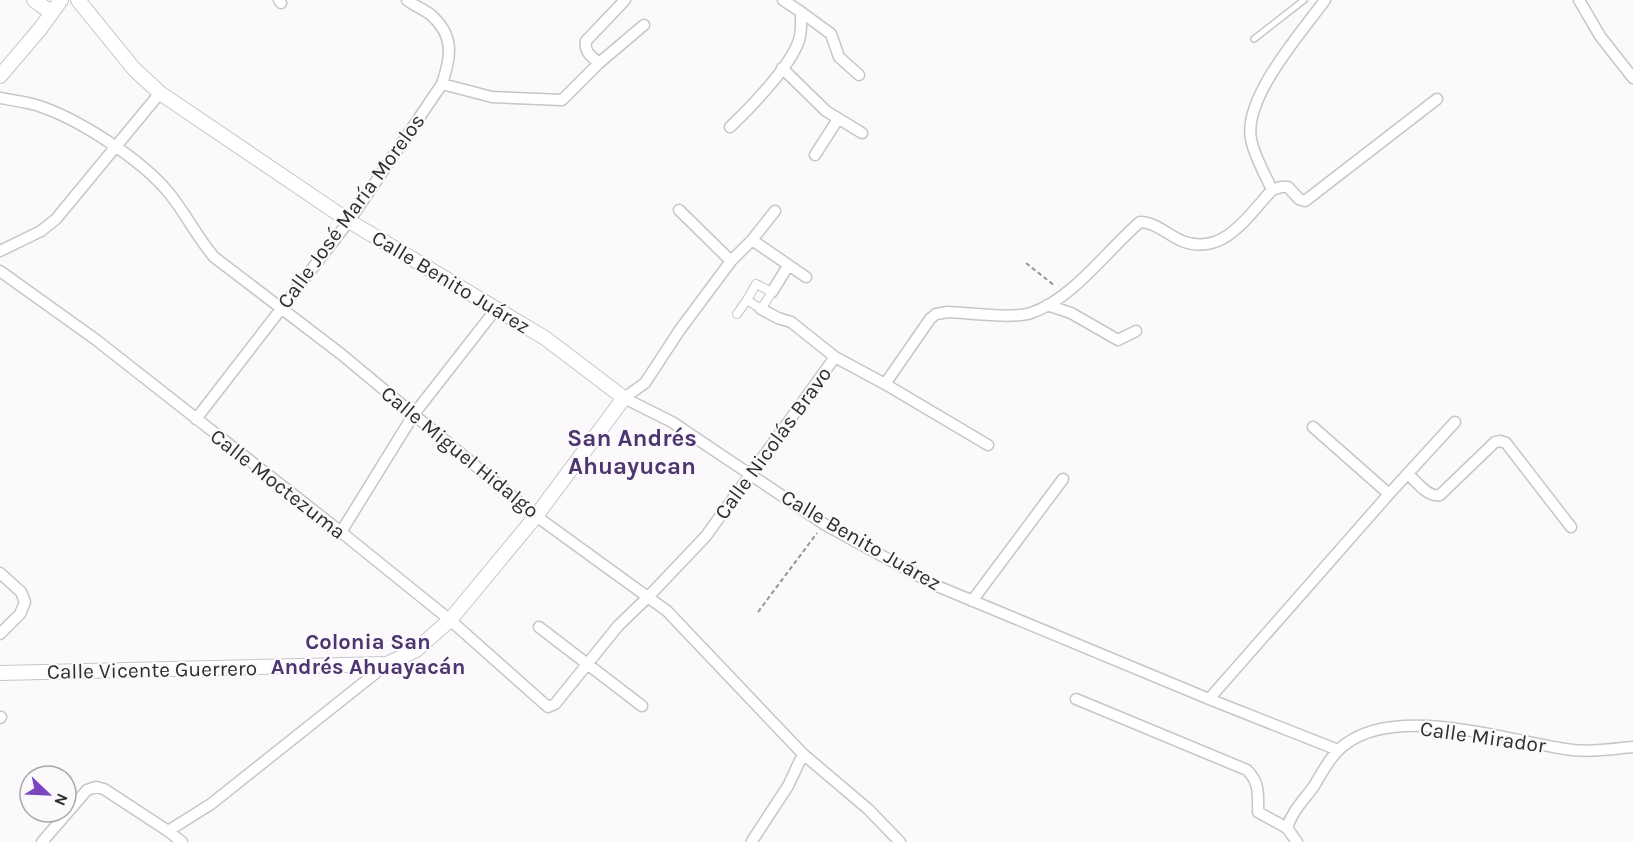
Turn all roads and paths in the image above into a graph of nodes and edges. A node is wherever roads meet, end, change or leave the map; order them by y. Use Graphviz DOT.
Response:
graph roads {
  1 [pos="34,0"];
  2 [pos="61,0"];
  3 [pos="78,0"];
  4 [pos="407,0"];
  5 [pos="625,0"];
  6 [pos="783,0"];
  7 [pos="1304,0"];
  8 [pos="1325,0"];
  9 [pos="1580,0"];
  10 [pos="801,12"];
  11 [pos="52,13"];
  12 [pos="644,26"];
  13 [pos="1254,39"];
  14 [pos="600,63"];
  15 [pos="782,68"];
  16 [pos="859,75"];
  17 [pos="0,76"];
  18 [pos="1633,78"];
  19 [pos="442,84"];
  20 [pos="160,93"];
  21 [pos="0,98"];
  22 [pos="1437,99"];
  23 [pos="838,119"];
  24 [pos="730,127"];
  25 [pos="862,133"];
  26 [pos="117,147"];
  27 [pos="815,155"];
  28 [pos="1272,190"];
  29 [pos="679,210"];
  30 [pos="776,211"];
  31 [pos="348,221"];
  32 [pos="752,240"];
  33 [pos="0,251"];
  34 [pos="731,261"];
  35 [pos="1026,263"];
  36 [pos="788,266"];
  37 [pos="0,271"];
  38 [pos="806,277"];
  39 [pos="772,292"];
  40 [pos="1064,293"];
  41 [pos="747,300"];
  42 [pos="1047,305"];
  43 [pos="280,308"];
  44 [pos="496,309"];
  45 [pos="761,309"];
  46 [pos="737,314"];
  47 [pos="1136,331"];
  48 [pos="835,357"];
  49 [pos="885,384"];
  50 [pos="624,398"];
  51 [pos="414,414"];
  52 [pos="196,420"];
  53 [pos="1455,422"];
  54 [pos="1313,427"];
  55 [pos="988,445"];
  56 [pos="752,474"];
  57 [pos="1408,474"];
  58 [pos="1063,479"];
  59 [pos="1389,494"];
  60 [pos="536,516"];
  61 [pos="824,524"];
  62 [pos="1571,527"];
  63 [pos="341,532"];
  64 [pos="0,573"];
  65 [pos="649,597"];
  66 [pos="972,601"];
  67 [pos="758,612"];
  68 [pos="450,620"];
  69 [pos="538,627"];
  70 [pos="0,634"];
  71 [pos="387,664"];
  72 [pos="587,665"];
  73 [pos="0,673"];
  74 [pos="1076,699"];
  75 [pos="1209,699"];
  76 [pos="642,706"];
  77 [pos="548,707"];
  78 [pos="1633,747"];
  79 [pos="1338,750"];
  80 [pos="803,754"];
  81 [pos="1287,828"];
  82 [pos="168,831"];
  83 [pos="752,841"];
  84 [pos="42,842"];
  85 [pos="182,842"];
  86 [pos="900,842"];
  87 [pos="1297,842"];
  1 -- 11 [label="street"];
  2 -- 11 [label="street"];
  3 -- 20 [label="street, Calle Benito Juárez"];
  4 -- 19 [label="street, Calle José María Morelos"];
  5 -- 14 [label="street"];
  6 -- 10 [label="street"];
  7 -- 13 [label="lane"];
  8 -- 28 [label="street"];
  9 -- 18 [label="street"];
  10 -- 15 [label="street"];
  10 -- 16 [label="street"];
  11 -- 17 [label="street"];
  12 -- 14 [label="street"];
  14 -- 19 [label="street"];
  15 -- 23 [label="street"];
  15 -- 24 [label="street"];
  19 -- 31 [label="street, Calle José María Morelos"];
  20 -- 26 [label="street"];
  20 -- 31 [label="street, Calle Benito Juárez"];
  21 -- 26 [label="street, Calle Miguel Hidalgo"];
  22 -- 28 [label="street"];
  23 -- 25 [label="street"];
  23 -- 27 [label="street"];
  26 -- 33 [label="street"];
  26 -- 43 [label="street, Calle Miguel Hidalgo"];
  28 -- 40 [label="street"];
  29 -- 34 [label="street"];
  30 -- 32 [label="street, Calle Vicente Guerrero"];
  31 -- 43 [label="street, Calle José María Morelos"];
  31 -- 44 [label="street, Calle Benito Juárez"];
  32 -- 34 [label="street, Calle Vicente Guerrero"];
  32 -- 36 [label="street"];
  34 -- 50 [label="street, Calle Vicente Guerrero"];
  35 -- 40 [label="path"];
  36 -- 38 [label="street"];
  36 -- 39 [label="street"];
  37 -- 52 [label="street, Calle Moctezuma"];
  39 -- 41 [label="street"];
  39 -- 45 [label="street"];
  40 -- 42 [label="street"];
  41 -- 45 [label="street"];
  41 -- 46 [label="street"];
  42 -- 47 [label="street"];
  42 -- 49 [label="street"];
  43 -- 51 [label="street, Calle Miguel Hidalgo"];
  43 -- 52 [label="street, Calle José María Morelos"];
  44 -- 50 [label="street, Calle Benito Juárez"];
  44 -- 51 [label="street"];
  45 -- 48 [label="street"];
  48 -- 49 [label="street, Calle Nicolás Bravo"];
  48 -- 56 [label="street, Calle Nicolás Bravo"];
  49 -- 55 [label="street, Calle Nicolás Bravo"];
  50 -- 56 [label="street, Calle Benito Juárez"];
  50 -- 60 [label="street, Calle Vicente Guerrero"];
  51 -- 60 [label="street, Calle Miguel Hidalgo"];
  51 -- 63 [label="street"];
  52 -- 63 [label="street, Calle Moctezuma"];
  53 -- 57 [label="street"];
  54 -- 59 [label="street"];
  56 -- 61 [label="street, Calle Benito Juárez"];
  56 -- 65 [label="street, Calle Nicolás Bravo"];
  57 -- 59 [label="street"];
  57 -- 62 [label="street"];
  58 -- 66 [label="street"];
  59 -- 75 [label="street"];
  60 -- 65 [label="street, Calle Miguel Hidalgo"];
  60 -- 68 [label="street, Calle Vicente Guerrero"];
  61 -- 66 [label="street, Calle Benito Juárez"];
  61 -- 67 [label="path"];
  63 -- 68 [label="street, Calle Moctezuma"];
  64 -- 70 [label="street"];
  65 -- 72 [label="street, Calle Nicolás Bravo"];
  65 -- 80 [label="street, Calle Miguel Hidalgo"];
  66 -- 75 [label="street, Calle Benito Juárez"];
  68 -- 71 [label="street, Calle Vicente Guerrero"];
  68 -- 77 [label="street, Calle Moctezuma"];
  69 -- 72 [label="street"];
  71 -- 73 [label="street, Calle Vicente Guerrero"];
  71 -- 82 [label="street"];
  72 -- 76 [label="street"];
  72 -- 77 [label="street, Calle Nicolás Bravo"];
  74 -- 81 [label="street"];
  75 -- 79 [label="street, Calle Benito Juárez"];
  78 -- 79 [label="street, Calle Mirador"];
  79 -- 81 [label="street"];
  80 -- 83 [label="street"];
  80 -- 86 [label="street, Calle Miguel Hidalgo"];
  81 -- 87 [label="street"];
  82 -- 84 [label="street"];
  82 -- 85 [label="street"];
}
